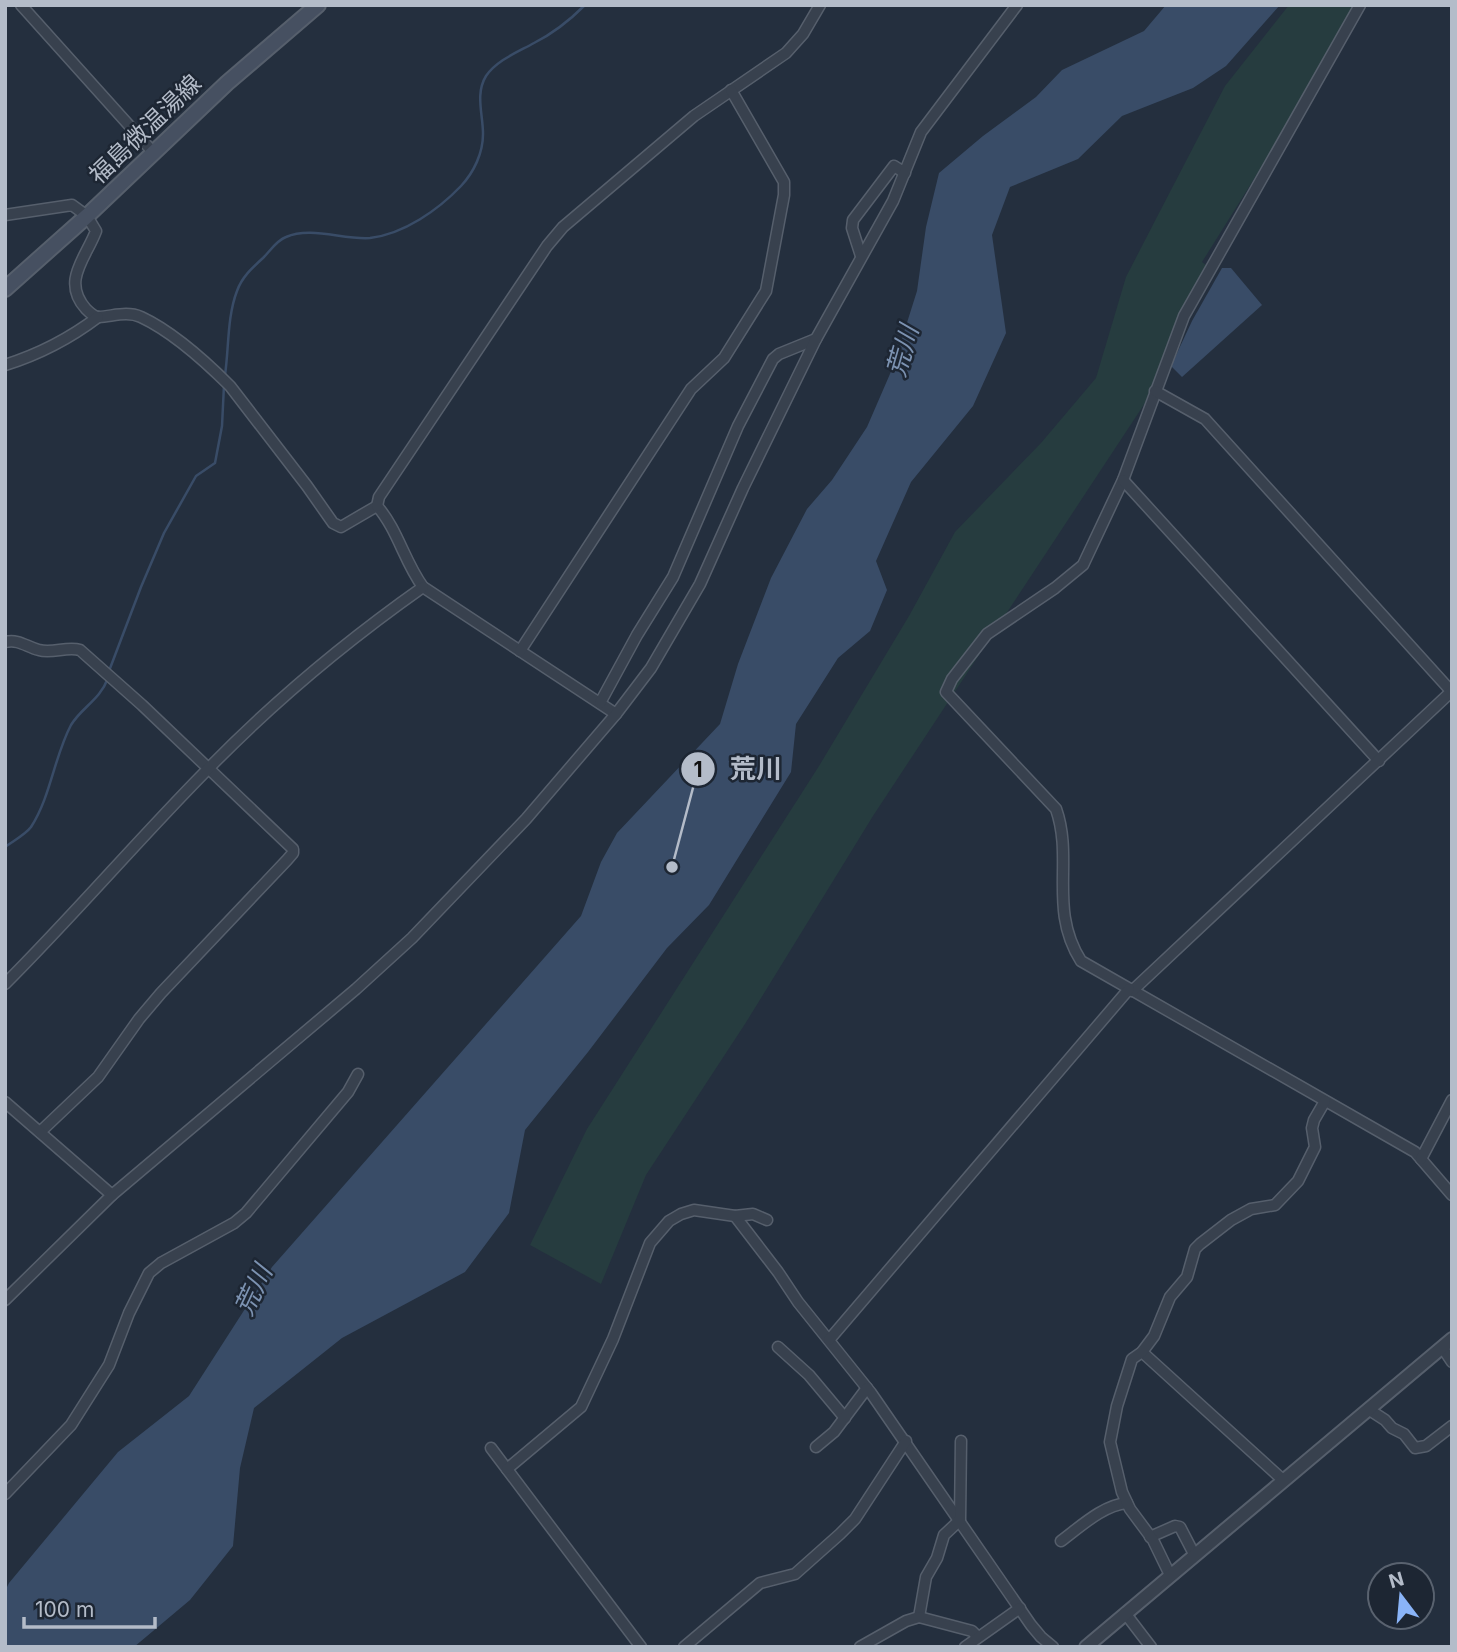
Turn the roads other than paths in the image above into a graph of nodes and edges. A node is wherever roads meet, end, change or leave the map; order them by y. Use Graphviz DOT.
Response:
graph roads {
  1 [pos="21,5"];
  2 [pos="318,5"];
  3 [pos="820,5"];
  4 [pos="1017,5"];
  5 [pos="1360,5"];
  6 [pos="731,90"];
  7 [pos="153,152"];
  8 [pos="905,173"];
  9 [pos="5,215"];
  10 [pos="87,216"];
  11 [pos="861,257"];
  12 [pos="5,289"];
  13 [pos="98,317"];
  14 [pos="816,339"];
  15 [pos="5,365"];
  16 [pos="1156,391"];
  17 [pos="1123,480"];
  18 [pos="377,506"];
  19 [pos="423,587"];
  20 [pos="5,642"];
  21 [pos="520,651"];
  22 [pos="1451,691"];
  23 [pos="600,703"];
  24 [pos="616,714"];
  25 [pos="1379,761"];
  26 [pos="209,768"];
  27 [pos="5,984"];
  28 [pos="1131,990"];
  29 [pos="358,1074"];
  30 [pos="1452,1100"];
  31 [pos="1325,1101"];
  32 [pos="5,1102"];
  33 [pos="40,1132"];
  34 [pos="1421,1159"];
  35 [pos="112,1195"];
  36 [pos="1452,1195"];
  37 [pos="735,1216"];
  38 [pos="766,1220"];
  39 [pos="5,1300"];
  40 [pos="830,1340"];
  41 [pos="1447,1343"];
  42 [pos="778,1346"];
  43 [pos="1142,1352"];
  44 [pos="1452,1362"];
  45 [pos="867,1388"];
  46 [pos="1368,1409"];
  47 [pos="845,1418"];
  48 [pos="1452,1426"];
  49 [pos="906,1441"];
  50 [pos="961,1441"];
  51 [pos="816,1447"];
  52 [pos="491,1448"];
  53 [pos="507,1469"];
  54 [pos="1283,1480"];
  55 [pos="5,1494"];
  56 [pos="1127,1503"];
  57 [pos="960,1520"];
  58 [pos="1150,1537"];
  59 [pos="1061,1541"];
  60 [pos="1194,1554"];
  61 [pos="1170,1575"];
  62 [pos="1020,1608"];
  63 [pos="1125,1613"];
  64 [pos="919,1617"];
  65 [pos="978,1637"];
  66 [pos="641,1647"];
  67 [pos="684,1647"];
  68 [pos="860,1647"];
  69 [pos="965,1647"];
  70 [pos="1053,1647"];
  71 [pos="1086,1647"];
  72 [pos="1151,1647"];
  1 -- 7 [label="street"];
  2 -- 7 [label="main road, 福島微温湯線"];
  3 -- 6 [label="street"];
  4 -- 8 [label="street"];
  5 -- 16 [label="street"];
  6 -- 18 [label="street"];
  6 -- 21 [label="street"];
  7 -- 10 [label="main road, 福島微温湯線"];
  8 -- 11 [label="street"];
  8 -- 11 [label="street"];
  9 -- 10 [label="street"];
  10 -- 12 [label="main road, 福島微温湯線"];
  10 -- 13 [label="street"];
  11 -- 14 [label="street"];
  13 -- 15 [label="street"];
  13 -- 18 [label="street"];
  14 -- 23 [label="street"];
  14 -- 24 [label="street"];
  16 -- 17 [label="street"];
  16 -- 22 [label="street"];
  17 -- 25 [label="street"];
  17 -- 28 [label="street"];
  18 -- 19 [label="street"];
  19 -- 21 [label="street"];
  19 -- 26 [label="street"];
  20 -- 26 [label="street"];
  21 -- 23 [label="street"];
  22 -- 25 [label="street"];
  23 -- 24 [label="street"];
  24 -- 35 [label="street"];
  25 -- 28 [label="street"];
  26 -- 27 [label="street"];
  26 -- 33 [label="street"];
  28 -- 31 [label="street"];
  28 -- 40 [label="street"];
  29 -- 55 [label="street"];
  30 -- 34 [label="street"];
  31 -- 34 [label="street"];
  31 -- 43 [label="street"];
  32 -- 33 [label="street"];
  33 -- 35 [label="street"];
  34 -- 36 [label="street"];
  35 -- 39 [label="street"];
  37 -- 38 [label="street"];
  37 -- 40 [label="street"];
  37 -- 53 [label="street"];
  40 -- 45 [label="street"];
  41 -- 44 [label="street"];
  41 -- 46 [label="street"];
  42 -- 47 [label="street"];
  43 -- 54 [label="street"];
  43 -- 56 [label="street"];
  45 -- 47 [label="street"];
  45 -- 49 [label="street"];
  46 -- 48 [label="street"];
  46 -- 54 [label="street"];
  47 -- 51 [label="street"];
  49 -- 57 [label="street"];
  49 -- 67 [label="street"];
  50 -- 57 [label="street"];
  52 -- 53 [label="street"];
  53 -- 66 [label="street"];
  54 -- 60 [label="street"];
  56 -- 58 [label="street"];
  56 -- 59 [label="street"];
  57 -- 62 [label="street"];
  57 -- 64 [label="street"];
  58 -- 60 [label="street"];
  58 -- 61 [label="street"];
  60 -- 61 [label="street"];
  61 -- 63 [label="street"];
  62 -- 65 [label="street"];
  62 -- 70 [label="street"];
  63 -- 71 [label="street"];
  63 -- 72 [label="street"];
  64 -- 65 [label="street"];
  64 -- 68 [label="street"];
  65 -- 69 [label="street"];
}
